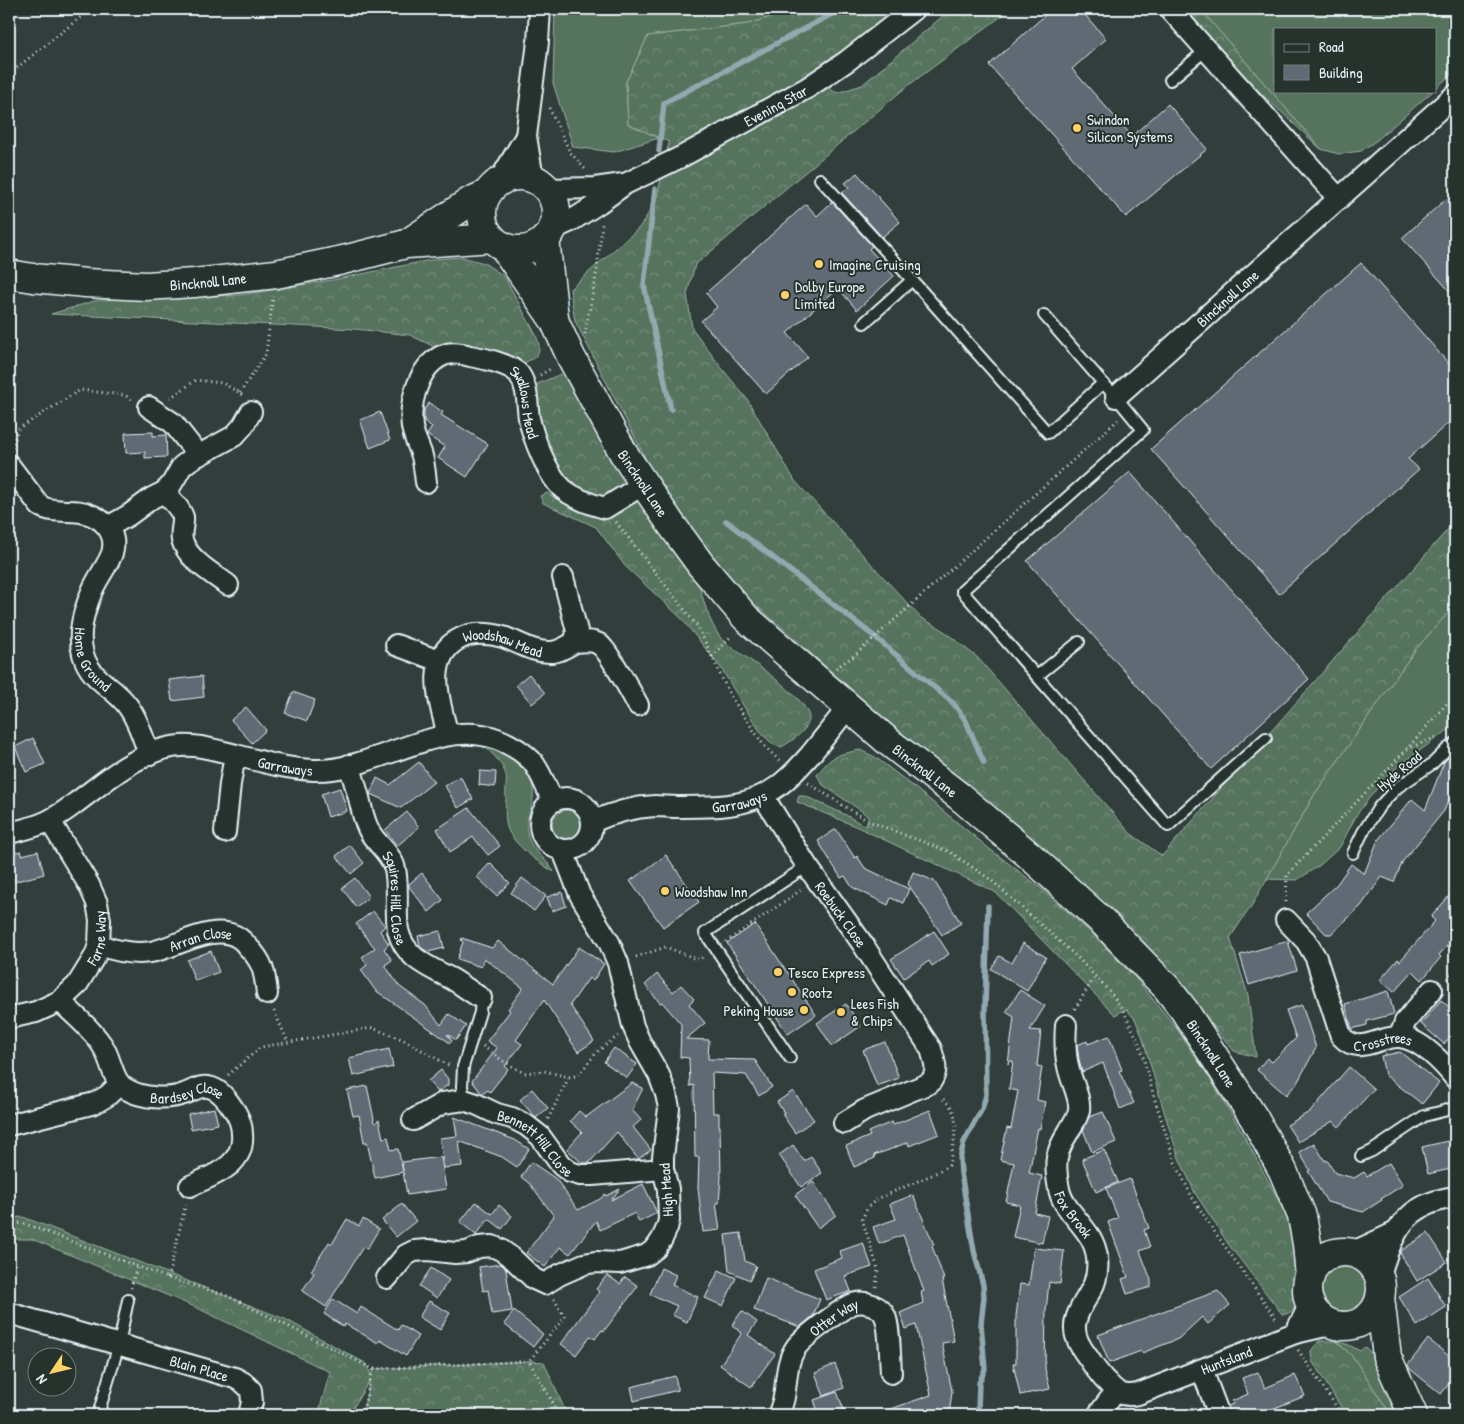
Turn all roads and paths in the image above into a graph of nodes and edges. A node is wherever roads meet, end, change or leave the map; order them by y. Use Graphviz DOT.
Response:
graph roads {
  1 [pos="91,9"];
  2 [pos="540,9"];
  3 [pos="914,9"];
  4 [pos="1170,9"];
  5 [pos="1206,50"];
  6 [pos="9,74"];
  7 [pos="1170,80"];
  8 [pos="1455,95"];
  9 [pos="526,136"];
  10 [pos="820,179"];
  11 [pos="540,184"];
  12 [pos="625,184"];
  13 [pos="493,189"];
  14 [pos="1339,199"];
  15 [pos="549,234"];
  16 [pos="497,242"];
  17 [pos="406,244"];
  18 [pos="9,274"];
  19 [pos="276,274"];
  20 [pos="912,280"];
  21 [pos="1044,314"];
  22 [pos="554,320"];
  23 [pos="864,323"];
  24 [pos="571,357"];
  25 [pos="524,383"];
  26 [pos="1110,390"];
  27 [pos="240,393"];
  28 [pos="149,407"];
  29 [pos="251,412"];
  30 [pos="9,455"];
  31 [pos="198,455"];
  32 [pos="9,465"];
  33 [pos="426,482"];
  34 [pos="644,484"];
  35 [pos="164,492"];
  36 [pos="604,508"];
  37 [pos="108,527"];
  38 [pos="563,577"];
  39 [pos="228,585"];
  40 [pos="746,618"];
  41 [pos="575,642"];
  42 [pos="1079,642"];
  43 [pos="396,645"];
  44 [pos="712,657"];
  45 [pos="439,661"];
  46 [pos="1037,676"];
  47 [pos="817,680"];
  48 [pos="1455,690"];
  49 [pos="638,705"];
  50 [pos="848,707"];
  51 [pos="1447,732"];
  52 [pos="448,735"];
  53 [pos="1266,738"];
  54 [pos="1455,743"];
  55 [pos="1407,749"];
  56 [pos="149,754"];
  57 [pos="235,755"];
  58 [pos="350,765"];
  59 [pos="794,774"];
  60 [pos="763,796"];
  61 [pos="553,801"];
  62 [pos="50,821"];
  63 [pos="592,822"];
  64 [pos="225,832"];
  65 [pos="9,833"];
  66 [pos="563,850"];
  67 [pos="1353,853"];
  68 [pos="807,866"];
  69 [pos="1286,920"];
  70 [pos="99,945"];
  71 [pos="1095,976"];
  72 [pos="1432,990"];
  73 [pos="267,994"];
  74 [pos="481,998"];
  75 [pos="60,1001"];
  76 [pos="9,1018"];
  77 [pos="1066,1025"];
  78 [pos="633,1026"];
  79 [pos="1400,1037"];
  80 [pos="472,1038"];
  81 [pos="288,1042"];
  82 [pos="790,1058"];
  83 [pos="463,1067"];
  84 [pos="569,1077"];
  85 [pos="1455,1078"];
  86 [pos="120,1084"];
  87 [pos="212,1088"];
  88 [pos="464,1100"];
  89 [pos="1455,1108"];
  90 [pos="953,1110"];
  91 [pos="413,1120"];
  92 [pos="844,1122"];
  93 [pos="9,1125"];
  94 [pos="540,1136"];
  95 [pos="1361,1156"];
  96 [pos="663,1169"];
  97 [pos="190,1186"];
  98 [pos="1455,1197"];
  99 [pos="1302,1216"];
  100 [pos="9,1223"];
  101 [pos="1396,1232"];
  102 [pos="1345,1252"];
  103 [pos="137,1266"];
  104 [pos="168,1278"];
  105 [pos="387,1278"];
  106 [pos="545,1284"];
  107 [pos="1309,1288"];
  108 [pos="1380,1288"];
  109 [pos="128,1300"];
  110 [pos="869,1304"];
  111 [pos="9,1313"];
  112 [pos="1340,1325"];
  113 [pos="1291,1334"];
  114 [pos="119,1344"];
  115 [pos="1386,1356"];
  116 [pos="529,1361"];
  117 [pos="373,1369"];
  118 [pos="1202,1370"];
  119 [pos="891,1373"];
  120 [pos="1116,1391"];
  121 [pos="98,1415"];
  122 [pos="249,1415"];
  123 [pos="362,1415"];
  124 [pos="556,1415"];
  125 [pos="779,1415"];
  126 [pos="1098,1415"];
  127 [pos="1219,1415"];
  128 [pos="1342,1415"];
  129 [pos="1414,1415"];
  1 -- 6 [label="path"];
  2 -- 9 [label="street"];
  3 -- 12 [label="street, Evening Star"];
  4 -- 5 [label="street"];
  5 -- 7 [label="lane"];
  5 -- 14 [label="street"];
  8 -- 14 [label="street, Bincknoll Lane"];
  9 -- 11 [label="street"];
  9 -- 13 [label="street"];
  10 -- 20 [label="lane"];
  11 -- 12 [label="street, Evening Star"];
  11 -- 13 [label="street"];
  11 -- 15 [label="street"];
  12 -- 15 [label="street, Evening Star"];
  13 -- 16 [label="street"];
  13 -- 17 [label="street, Bincknoll Lane"];
  14 -- 26 [label="street, Bincknoll Lane"];
  15 -- 16 [label="street"];
  15 -- 22 [label="street, Bincknoll Lane"];
  16 -- 17 [label="street, Bincknoll Lane"];
  16 -- 22 [label="street, Bincknoll Lane"];
  17 -- 19 [label="street, Bincknoll Lane"];
  18 -- 19 [label="street, Bincknoll Lane"];
  19 -- 27 [label="path"];
  20 -- 23 [label="lane"];
  20 -- 26 [label="lane"];
  21 -- 26 [label="lane"];
  22 -- 24 [label="street, Bincknoll Lane"];
  24 -- 25 [label="path"];
  24 -- 34 [label="street, Bincknoll Lane"];
  25 -- 33 [label="street, Swallows Mead"];
  25 -- 36 [label="street, Swallows Mead"];
  26 -- 46 [label="lane"];
  26 -- 47 [label="path"];
  27 -- 28 [label="path"];
  27 -- 29 [label="path"];
  28 -- 30 [label="path"];
  28 -- 31 [label="street"];
  29 -- 31 [label="street"];
  31 -- 35 [label="street"];
  32 -- 37 [label="street"];
  34 -- 36 [label="street"];
  34 -- 40 [label="street, Bincknoll Lane"];
  35 -- 37 [label="street"];
  35 -- 39 [label="street"];
  36 -- 44 [label="path"];
  37 -- 56 [label="street, Home Ground"];
  38 -- 41 [label="street"];
  40 -- 44 [label="path"];
  40 -- 47 [label="street, Bincknoll Lane"];
  41 -- 45 [label="street, Woodshaw Mead"];
  41 -- 49 [label="street"];
  42 -- 46 [label="lane"];
  43 -- 45 [label="street"];
  44 -- 59 [label="path"];
  45 -- 52 [label="street"];
  46 -- 53 [label="lane"];
  47 -- 50 [label="street, Bincknoll Lane"];
  48 -- 55 [label="path"];
  50 -- 59 [label="street, Garraways"];
  50 -- 99 [label="street, Bincknoll Lane"];
  51 -- 55 [label="path"];
  52 -- 58 [label="street, Garraways"];
  52 -- 61 [label="street, Garraways"];
  54 -- 67 [label="lane, Hyde Road"];
  55 -- 69 [label="path"];
  56 -- 57 [label="street, Garraways"];
  56 -- 62 [label="street, Garraways"];
  57 -- 58 [label="street, Garraways"];
  57 -- 64 [label="street"];
  58 -- 74 [label="street, Squires Hill Close"];
  59 -- 60 [label="street, Garraways"];
  59 -- 71 [label="path"];
  60 -- 63 [label="street, Garraways"];
  60 -- 68 [label="street, Roebuck Close"];
  61 -- 63 [label="street"];
  61 -- 66 [label="street"];
  62 -- 65 [label="street, Garraways"];
  62 -- 70 [label="street, Farne Way"];
  63 -- 66 [label="street"];
  66 -- 78 [label="street, High Mead"];
  68 -- 82 [label="lane"];
  68 -- 92 [label="street, Roebuck Close"];
  69 -- 79 [label="street, Crosstrees"];
  70 -- 73 [label="street, Arran Close"];
  70 -- 75 [label="street, Farne Way"];
  71 -- 77 [label="path"];
  71 -- 113 [label="path"];
  72 -- 79 [label="street"];
  73 -- 81 [label="path"];
  74 -- 80 [label="lane"];
  75 -- 76 [label="street, Farne Way"];
  75 -- 86 [label="street"];
  77 -- 120 [label="street, Fox Brook"];
  78 -- 84 [label="path"];
  78 -- 96 [label="street, High Mead"];
  79 -- 85 [label="street, Crosstrees"];
  80 -- 83 [label="lane"];
  80 -- 84 [label="path"];
  81 -- 83 [label="path"];
  81 -- 87 [label="path"];
  83 -- 88 [label="lane"];
  84 -- 94 [label="path"];
  86 -- 87 [label="street, Bardsey Close"];
  86 -- 93 [label="street"];
  87 -- 97 [label="street, Bardsey Close"];
  88 -- 91 [label="street"];
  88 -- 94 [label="street, Bennett Hill Close"];
  89 -- 95 [label="lane"];
  90 -- 110 [label="path"];
  94 -- 96 [label="street, Bennett Hill Close"];
  96 -- 106 [label="street, High Mead"];
  97 -- 104 [label="path"];
  98 -- 101 [label="street"];
  99 -- 102 [label="street, Bincknoll Lane"];
  99 -- 107 [label="street, Bincknoll Lane"];
  100 -- 103 [label="path"];
  101 -- 102 [label="street"];
  101 -- 108 [label="street"];
  102 -- 107 [label="street"];
  102 -- 108 [label="street"];
  103 -- 104 [label="path"];
  103 -- 109 [label="path"];
  104 -- 117 [label="path"];
  105 -- 106 [label="street"];
  106 -- 116 [label="path"];
  107 -- 112 [label="street"];
  107 -- 113 [label="street"];
  108 -- 112 [label="street"];
  108 -- 115 [label="street"];
  109 -- 114 [label="lane"];
  110 -- 119 [label="street, Otter Way"];
  110 -- 125 [label="street, Otter Way"];
  111 -- 114 [label="street, Blain Place"];
  112 -- 113 [label="street, Huntsland"];
  112 -- 115 [label="street"];
  113 -- 118 [label="street, Huntsland"];
  113 -- 128 [label="path"];
  114 -- 121 [label="lane"];
  114 -- 122 [label="street, Blain Place"];
  115 -- 129 [label="street"];
  116 -- 117 [label="path"];
  116 -- 124 [label="path"];
  117 -- 123 [label="path"];
  118 -- 120 [label="street"];
  118 -- 127 [label="street, Huntsland"];
  120 -- 126 [label="street"];
}
